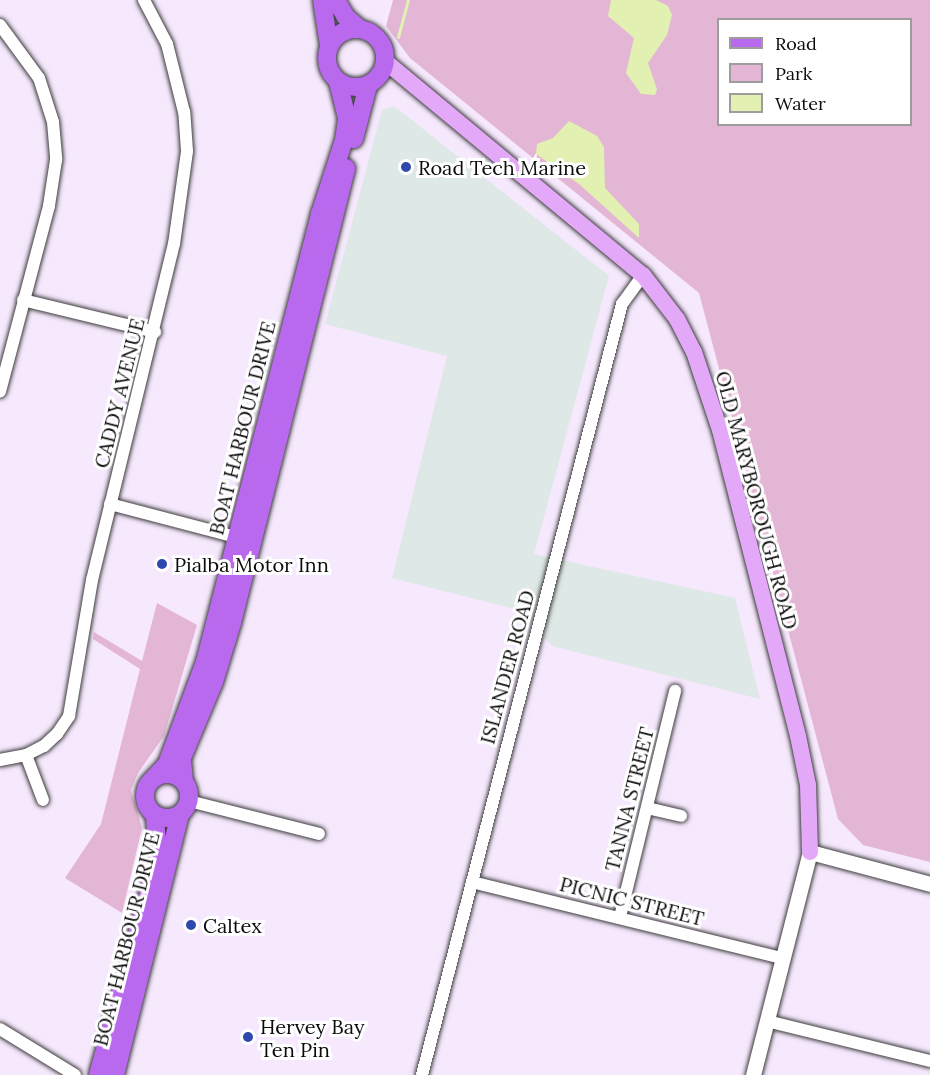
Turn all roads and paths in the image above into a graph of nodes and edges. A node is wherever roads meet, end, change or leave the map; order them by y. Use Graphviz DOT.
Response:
graph roads {
  1 [pos="144,0"];
  2 [pos="322,0"];
  3 [pos="336,0"];
  4 [pos="0,25"];
  5 [pos="360,28"];
  6 [pos="330,46"];
  7 [pos="386,62"];
  8 [pos="338,82"];
  9 [pos="368,86"];
  10 [pos="643,275"];
  11 [pos="23,300"];
  12 [pos="155,332"];
  13 [pos="0,392"];
  14 [pos="110,504"];
  15 [pos="245,539"];
  16 [pos="675,691"];
  17 [pos="26,755"];
  18 [pos="0,760"];
  19 [pos="154,778"];
  20 [pos="183,782"];
  21 [pos="43,800"];
  22 [pos="185,808"];
  23 [pos="647,808"];
  24 [pos="155,816"];
  25 [pos="681,816"];
  26 [pos="318,834"];
  27 [pos="810,852"];
  28 [pos="472,882"];
  29 [pos="930,884"];
  30 [pos="620,917"];
  31 [pos="782,958"];
  32 [pos="767,1021"];
  33 [pos="0,1029"];
  34 [pos="125,1035"];
  35 [pos="930,1061"];
  36 [pos="75,1075"];
  37 [pos="98,1075"];
  38 [pos="105,1075"];
  39 [pos="115,1075"];
  40 [pos="422,1075"];
  41 [pos="753,1075"];
  1 -- 12 [label="street, CADDY AVENUE"];
  2 -- 6 [label="main road"];
  3 -- 5 [label="main road"];
  4 -- 11 [label="street"];
  5 -- 6 [label="main road"];
  5 -- 7 [label="main road"];
  6 -- 8 [label="main road"];
  7 -- 9 [label="main road"];
  7 -- 10 [label="main road, OLD MARYBOROUGH ROAD"];
  8 -- 9 [label="main road"];
  8 -- 15 [label="main road, BOAT HARBOUR DRIVE"];
  9 -- 15 [label="main road, BOAT HARBOUR DRIVE"];
  10 -- 27 [label="main road, OLD MARYBOROUGH ROAD"];
  10 -- 28 [label="street, ISLANDER ROAD"];
  11 -- 12 [label="street"];
  11 -- 13 [label="street"];
  12 -- 14 [label="street, CADDY AVENUE"];
  14 -- 15 [label="street"];
  14 -- 17 [label="street, CADDY AVENUE"];
  15 -- 19 [label="main road, BOAT HARBOUR DRIVE"];
  15 -- 20 [label="main road, BOAT HARBOUR DRIVE"];
  16 -- 23 [label="street, TANNA STREET"];
  17 -- 18 [label="street, CADDY AVENUE"];
  17 -- 21 [label="street"];
  19 -- 20 [label="main road"];
  19 -- 24 [label="main road"];
  20 -- 22 [label="main road"];
  22 -- 24 [label="main road"];
  22 -- 26 [label="street"];
  22 -- 34 [label="main road, BOAT HARBOUR DRIVE"];
  23 -- 25 [label="street"];
  23 -- 30 [label="street, TANNA STREET"];
  24 -- 37 [label="main road, BOAT HARBOUR DRIVE"];
  27 -- 29 [label="street"];
  27 -- 31 [label="street, OLD MARYBOROUGH ROAD"];
  28 -- 30 [label="street, PICNIC STREET"];
  28 -- 40 [label="street, ISLANDER ROAD"];
  30 -- 31 [label="street, PICNIC STREET"];
  31 -- 32 [label="street, OLD MARYBOROUGH ROAD"];
  32 -- 35 [label="street"];
  32 -- 41 [label="street, OLD MARYBOROUGH ROAD"];
  33 -- 36 [label="street"];
  34 -- 38 [label="main road"];
  34 -- 39 [label="main road, BOAT HARBOUR DRIVE"];
}
